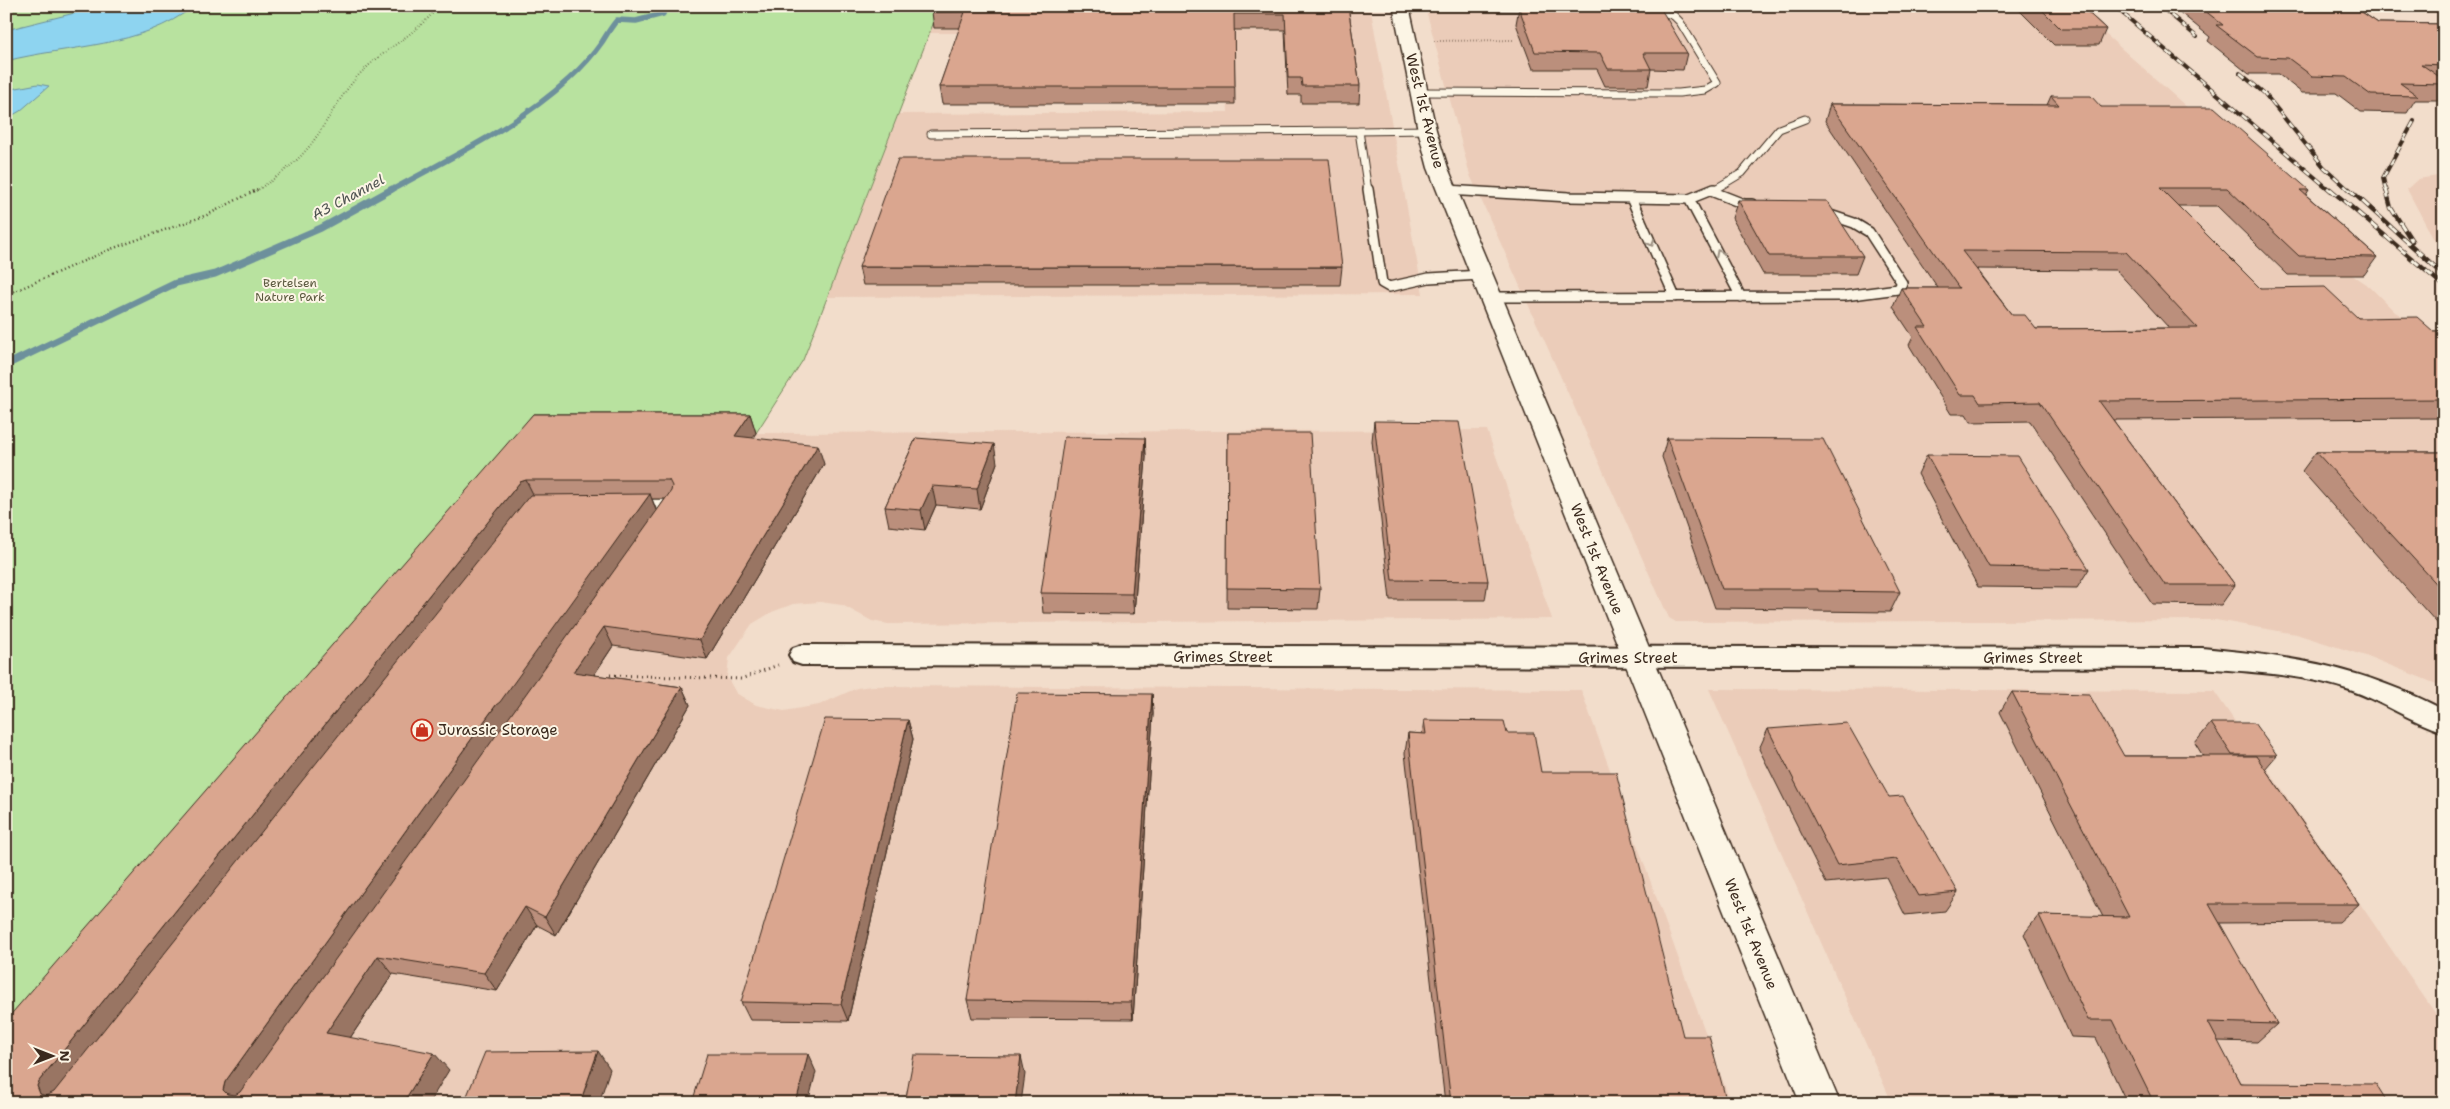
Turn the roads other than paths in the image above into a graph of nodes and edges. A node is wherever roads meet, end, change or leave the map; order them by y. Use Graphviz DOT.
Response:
graph roads {
  1 [pos="1402,6"];
  2 [pos="1442,6"];
  3 [pos="1419,92"];
  4 [pos="1804,119"];
  5 [pos="1427,130"];
  6 [pos="1359,131"];
  7 [pos="931,134"];
  8 [pos="1446,190"];
  9 [pos="1711,191"];
  10 [pos="1631,198"];
  11 [pos="1689,199"];
  12 [pos="1762,204"];
  13 [pos="1817,211"];
  14 [pos="1481,275"];
  15 [pos="1490,297"];
  16 [pos="1675,297"];
  17 [pos="1741,297"];
  18 [pos="623,505"];
  19 [pos="660,521"];
  20 [pos="802,655"];
  21 [pos="1637,658"];
  22 [pos="2444,722"];
  23 [pos="1820,1103"];
  1 -- 3 [label="street, West 1st Avenue"];
  2 -- 3 [label="lane"];
  3 -- 5 [label="street, West 1st Avenue"];
  4 -- 9 [label="lane"];
  5 -- 6 [label="lane"];
  5 -- 8 [label="street, West 1st Avenue"];
  6 -- 7 [label="lane"];
  6 -- 14 [label="lane"];
  8 -- 10 [label="lane"];
  8 -- 14 [label="street, West 1st Avenue"];
  9 -- 11 [label="lane"];
  9 -- 12 [label="lane"];
  10 -- 11 [label="lane"];
  10 -- 16 [label="lane, one-way"];
  17 -- 11 [label="lane, one-way"];
  13 -- 17 [label="lane"];
  14 -- 15 [label="street, West 1st Avenue"];
  15 -- 16 [label="lane"];
  15 -- 21 [label="street, West 1st Avenue"];
  16 -- 17 [label="lane"];
  18 -- 19 [label="lane"];
  20 -- 21 [label="street, Grimes Street"];
  21 -- 22 [label="street, Grimes Street"];
  21 -- 23 [label="street, West 1st Avenue"];
}
